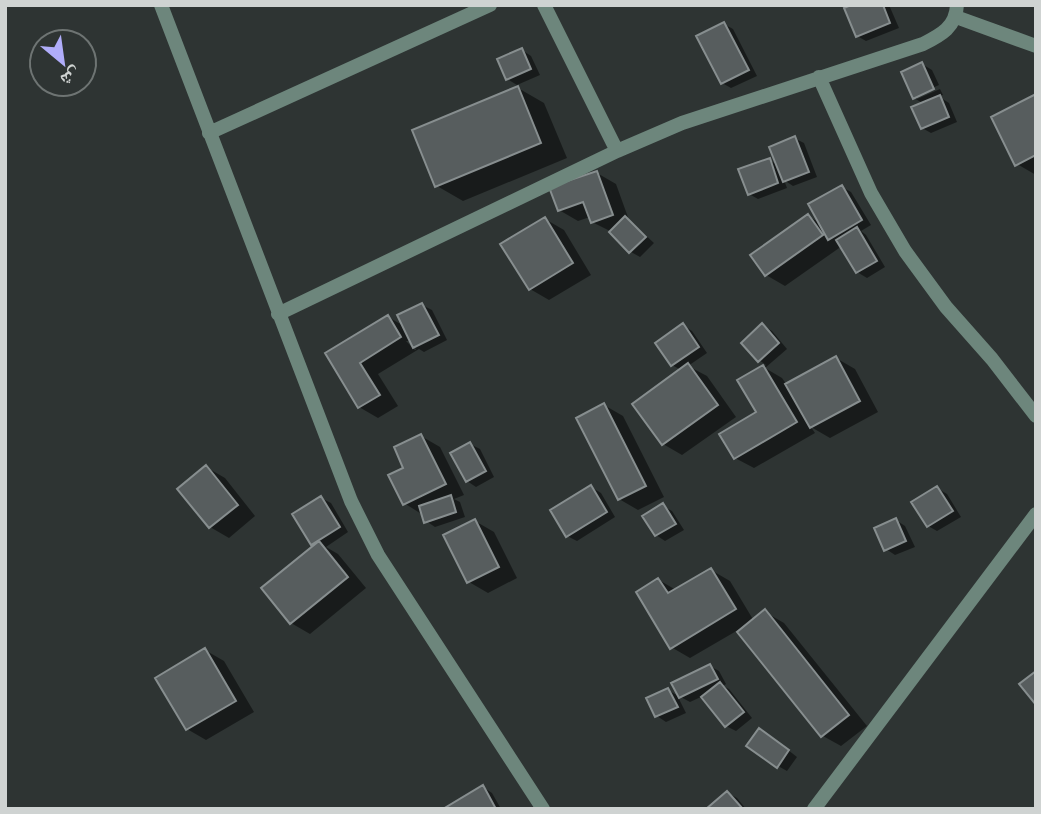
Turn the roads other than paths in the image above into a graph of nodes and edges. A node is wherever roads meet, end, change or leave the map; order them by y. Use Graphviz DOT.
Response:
graph roads {
  1 [pos="161,5"];
  2 [pos="490,5"];
  3 [pos="544,5"];
  4 [pos="956,11"];
  5 [pos="1036,46"];
  6 [pos="819,77"];
  7 [pos="209,133"];
  8 [pos="617,151"];
  9 [pos="278,314"];
  10 [pos="1036,416"];
  11 [pos="1036,514"];
  12 [pos="818,807"];
  13 [pos="543,809"];
  1 -- 7 [label="street"];
  2 -- 7 [label="street"];
  3 -- 8 [label="street"];
  4 -- 5 [label="street"];
  4 -- 6 [label="street"];
  6 -- 8 [label="street"];
  6 -- 10 [label="street"];
  7 -- 9 [label="street"];
  8 -- 9 [label="street"];
  9 -- 13 [label="street"];
  11 -- 12 [label="street"];
}
